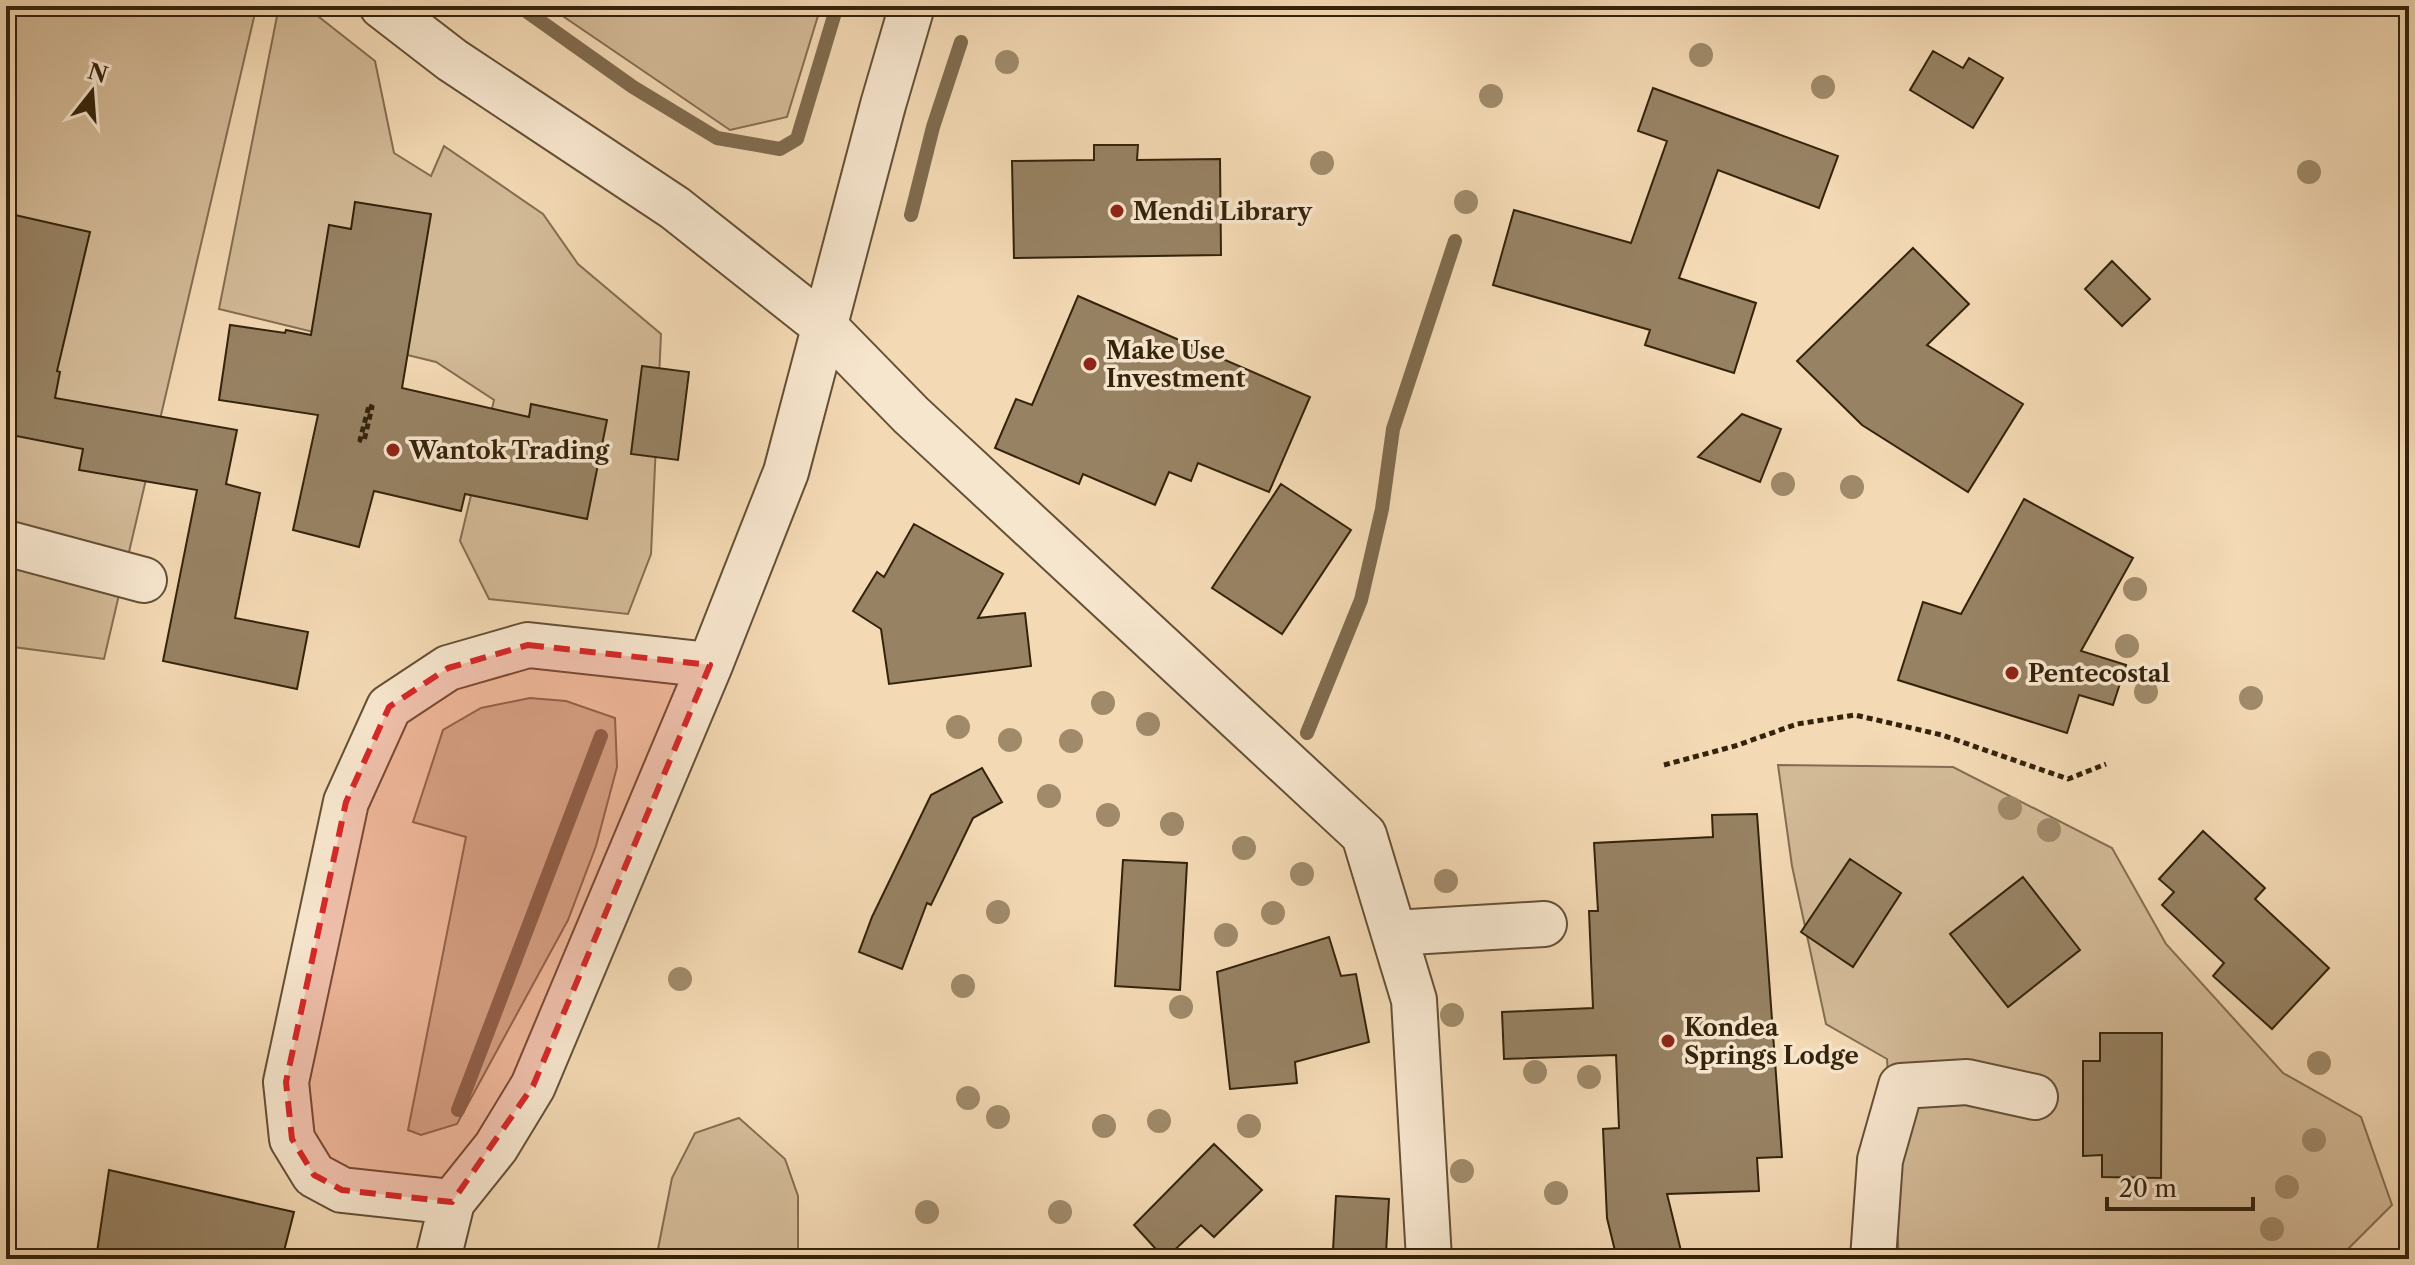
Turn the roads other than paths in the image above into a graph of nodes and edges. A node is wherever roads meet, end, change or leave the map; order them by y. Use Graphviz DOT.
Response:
graph roads {
  1 [pos="382,6"];
  2 [pos="912,6"];
  3 [pos="824,326"];
  4 [pos="6,543"];
  5 [pos="144,580"];
  6 [pos="710,665"];
  7 [pos="1544,924"];
  8 [pos="1394,933"];
  9 [pos="2035,1097"];
  10 [pos="452,1202"];
  11 [pos="438,1259"];
  12 [pos="1429,1259"];
  13 [pos="1873,1259"];
  1 -- 3 [label="street"];
  2 -- 3 [label="street"];
  3 -- 6 [label="street"];
  3 -- 8 [label="street"];
  4 -- 5 [label="street"];
  6 -- 10 [label="street"];
  6 -- 10 [label="street"];
  7 -- 8 [label="street"];
  8 -- 12 [label="street"];
  9 -- 13 [label="street"];
  10 -- 11 [label="street"];
}
